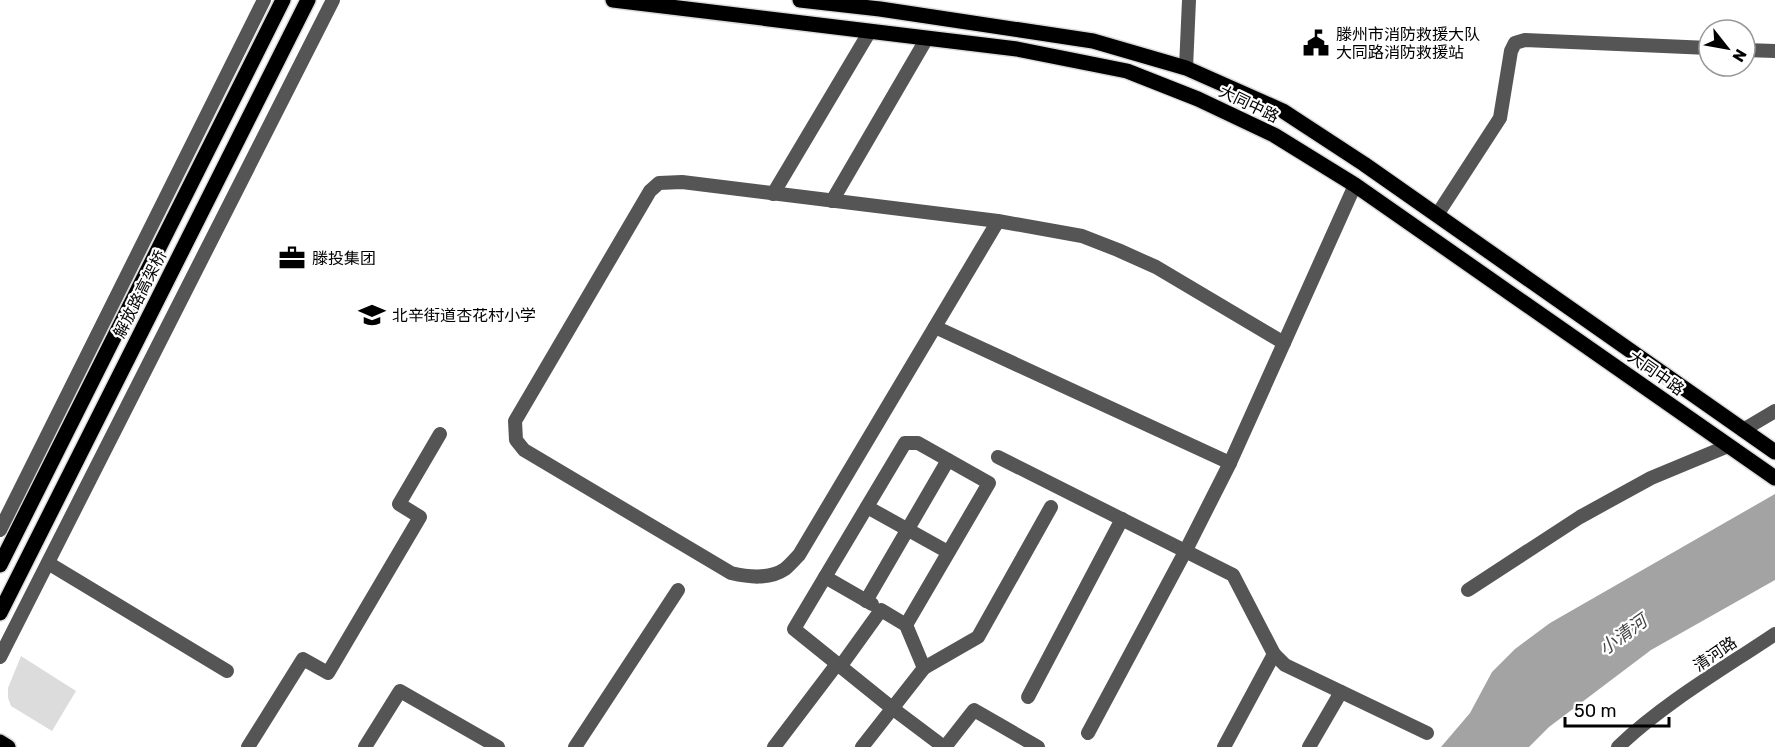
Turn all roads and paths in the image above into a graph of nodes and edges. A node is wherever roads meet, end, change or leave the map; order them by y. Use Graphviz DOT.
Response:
graph roads {
  1 [pos="264,0"];
  2 [pos="283,0"];
  3 [pos="308,0"];
  4 [pos="333,0"];
  5 [pos="613,0"];
  6 [pos="800,0"];
  7 [pos="1189,0"];
  8 [pos="870,31"];
  9 [pos="927,38"];
  10 [pos="1697,47"];
  11 [pos="1757,50"];
  12 [pos="1775,51"];
  13 [pos="1186,68"];
  14 [pos="1355,186"];
  15 [pos="773,194"];
  16 [pos="832,201"];
  17 [pos="1437,215"];
  18 [pos="998,221"];
  19 [pos="935,327"];
  20 [pos="1284,343"];
  21 [pos="1775,411"];
  22 [pos="1743,430"];
  23 [pos="440,434"];
  24 [pos="1728,446"];
  25 [pos="1775,452"];
  26 [pos="998,458"];
  27 [pos="948,460"];
  28 [pos="1230,463"];
  29 [pos="1771,475"];
  30 [pos="5,506"];
  31 [pos="867,507"];
  32 [pos="1051,507"];
  33 [pos="1122,519"];
  34 [pos="0,530"];
  35 [pos="908,530"];
  36 [pos="1186,550"];
  37 [pos="948,552"];
  38 [pos="48,563"];
  39 [pos="0,565"];
  40 [pos="825,577"];
  41 [pos="678,590"];
  42 [pos="1468,590"];
  43 [pos="866,601"];
  44 [pos="2,609"];
  45 [pos="881,610"];
  46 [pos="906,625"];
  47 [pos="1775,634"];
  48 [pos="1274,654"];
  49 [pos="0,657"];
  50 [pos="838,666"];
  51 [pos="924,668"];
  52 [pos="227,671"];
  53 [pos="1341,692"];
  54 [pos="1028,697"];
  55 [pos="892,708"];
  56 [pos="1088,733"];
  57 [pos="1427,733"];
  58 [pos="0,742"];
  59 [pos="1032,746"];
  60 [pos="8,747"];
  61 [pos="248,747"];
  62 [pos="365,747"];
  63 [pos="498,747"];
  64 [pos="575,747"];
  65 [pos="774,747"];
  66 [pos="862,747"];
  67 [pos="945,747"];
  68 [pos="1224,747"];
  69 [pos="1310,747"];
  70 [pos="1618,747"];
  1 -- 30 [label="street"];
  2 -- 39 [label="main road, 解放路高架桥"];
  3 -- 44 [label="main road, 解放路高架桥"];
  4 -- 38 [label="street"];
  5 -- 8 [label="main road, 大同中路"];
  6 -- 13 [label="main road, 大同中路"];
  7 -- 13 [label="street"];
  8 -- 9 [label="main road, 大同中路"];
  8 -- 15 [label="street"];
  9 -- 14 [label="main road, 大同中路"];
  9 -- 16 [label="street"];
  10 -- 17 [label="street"];
  11 -- 12 [label="street"];
  13 -- 17 [label="main road, 大同中路"];
  14 -- 20 [label="street"];
  14 -- 24 [label="main road, 大同中路"];
  15 -- 16 [label="street"];
  15 -- 19 [label="street"];
  16 -- 18 [label="street"];
  17 -- 22 [label="main road, 大同中路"];
  18 -- 19 [label="street"];
  18 -- 20 [label="street"];
  19 -- 28 [label="street"];
  20 -- 28 [label="street"];
  21 -- 22 [label="street"];
  22 -- 25 [label="main road, 大同中路"];
  23 -- 61 [label="street"];
  24 -- 29 [label="main road, 大同中路"];
  24 -- 42 [label="street"];
  26 -- 33 [label="street"];
  27 -- 31 [label="street"];
  27 -- 35 [label="street"];
  27 -- 37 [label="street"];
  28 -- 36 [label="street"];
  30 -- 34 [label="street"];
  31 -- 35 [label="street"];
  31 -- 40 [label="street"];
  32 -- 51 [label="street"];
  33 -- 36 [label="street"];
  33 -- 54 [label="street"];
  35 -- 37 [label="street"];
  35 -- 43 [label="street"];
  36 -- 48 [label="street"];
  36 -- 56 [label="street"];
  37 -- 46 [label="street"];
  38 -- 49 [label="street"];
  38 -- 52 [label="street"];
  40 -- 43 [label="street"];
  40 -- 50 [label="street"];
  41 -- 64 [label="street"];
  43 -- 45 [label="street"];
  45 -- 46 [label="street"];
  45 -- 50 [label="street"];
  46 -- 51 [label="street"];
  47 -- 70 [label="street, 清河路"];
  48 -- 53 [label="street"];
  48 -- 68 [label="street"];
  50 -- 55 [label="street"];
  50 -- 65 [label="street"];
  51 -- 55 [label="street"];
  53 -- 57 [label="street"];
  53 -- 69 [label="street"];
  55 -- 66 [label="street"];
  55 -- 67 [label="street"];
  58 -- 60 [label="main road"];
  59 -- 67 [label="street"];
  62 -- 63 [label="street"];
}
